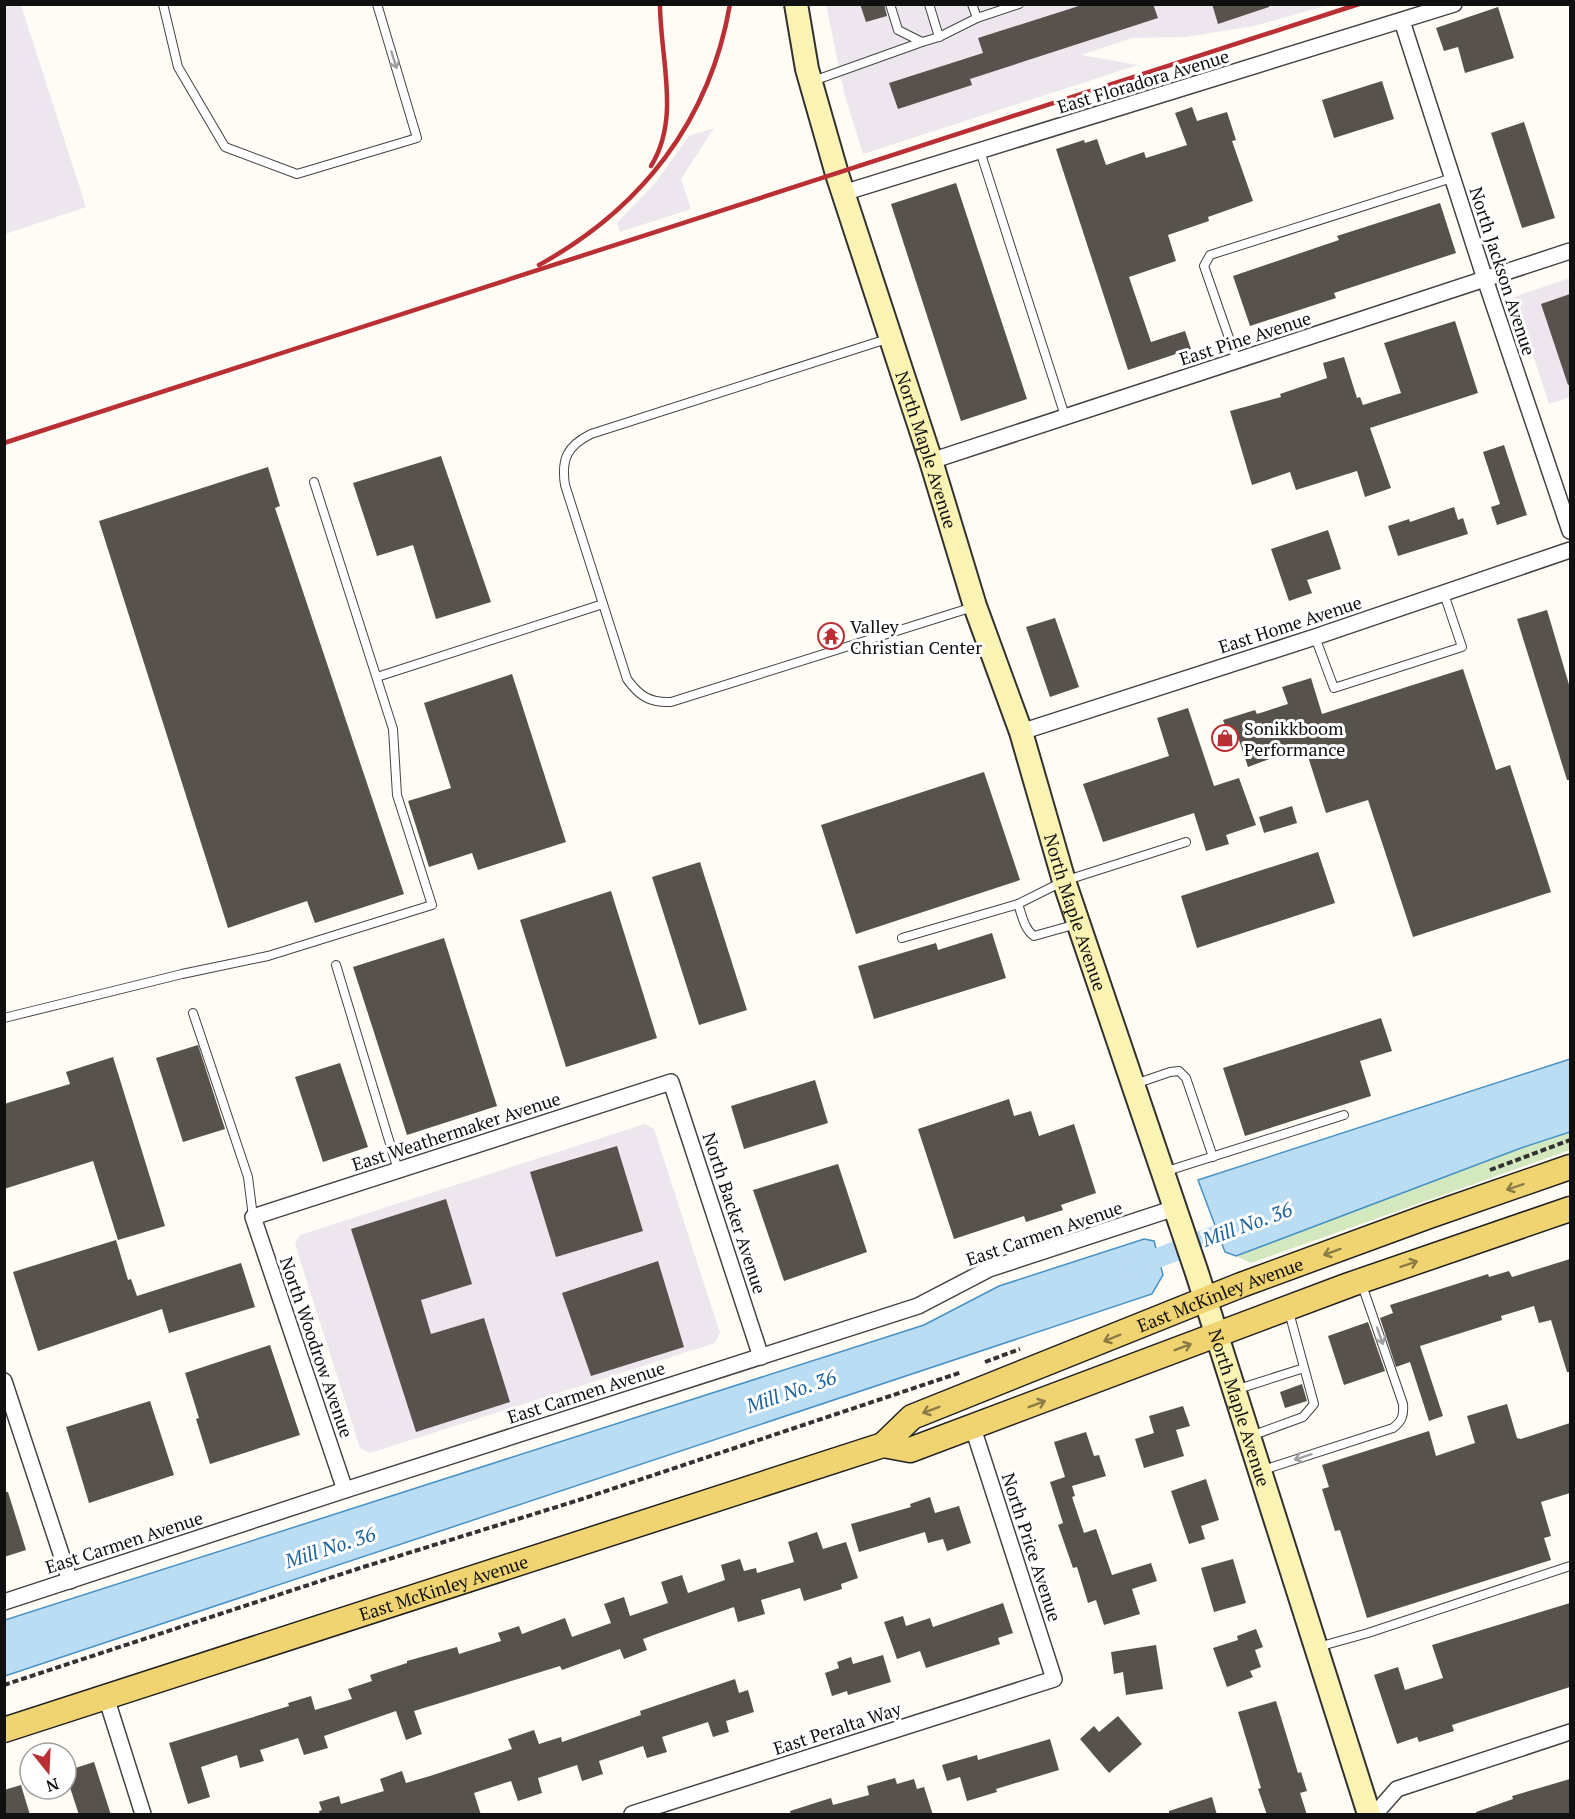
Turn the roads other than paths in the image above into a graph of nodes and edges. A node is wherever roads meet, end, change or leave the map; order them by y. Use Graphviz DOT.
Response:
graph roads {
  1 [pos="163,4"];
  2 [pos="377,4"];
  3 [pos="796,4"];
  4 [pos="890,4"];
  5 [pos="928,4"];
  6 [pos="972,4"];
  7 [pos="1454,4"];
  8 [pos="1015,5"];
  9 [pos="977,18"];
  10 [pos="1402,21"];
  11 [pos="939,37"];
  12 [pos="922,42"];
  13 [pos="810,81"];
  14 [pos="980,151"];
  15 [pos="1452,178"];
  16 [pos="843,193"];
  17 [pos="1570,251"];
  18 [pos="1485,279"];
  19 [pos="890,338"];
  20 [pos="1238,362"];
  21 [pos="1065,416"];
  22 [pos="930,461"];
  23 [pos="314,482"];
  24 [pos="1570,531"];
  25 [pos="1570,550"];
  26 [pos="1444,594"];
  27 [pos="603,604"];
  28 [pos="975,606"];
  29 [pos="1315,637"];
  30 [pos="377,677"];
  31 [pos="1021,732"];
  32 [pos="1186,842"];
  33 [pos="1064,881"];
  34 [pos="1018,904"];
  35 [pos="1079,924"];
  36 [pos="902,938"];
  37 [pos="336,965"];
  38 [pos="193,1013"];
  39 [pos="4,1018"];
  40 [pos="671,1082"];
  41 [pos="1133,1084"];
  42 [pos="1344,1115"];
  43 [pos="1213,1156"];
  44 [pos="1570,1167"];
  45 [pos="398,1170"];
  46 [pos="1163,1172"];
  47 [pos="1175,1208"];
  48 [pos="1570,1209"];
  49 [pos="253,1217"];
  50 [pos="1361,1281"];
  51 [pos="1205,1300"];
  52 [pos="1288,1307"];
  53 [pos="1216,1334"];
  54 [pos="761,1357"];
  55 [pos="1304,1368"];
  56 [pos="4,1381"];
  57 [pos="1234,1390"];
  58 [pos="973,1428"];
  59 [pos="1249,1437"];
  60 [pos="883,1445"];
  61 [pos="1260,1471"];
  62 [pos="345,1490"];
  63 [pos="1570,1566"];
  64 [pos="70,1581"];
  65 [pos="4,1602"];
  66 [pos="1316,1647"];
  67 [pos="1054,1679"];
  68 [pos="106,1697"];
  69 [pos="4,1730"];
  70 [pos="1570,1732"];
  71 [pos="144,1815"];
  72 [pos="632,1815"];
  73 [pos="1369,1815"];
  74 [pos="1376,1815"];
  2 -- 1 [label="lane, one-way"];
  3 -- 13 [label="street, North Maple Avenue"];
  4 -- 12 [label="lane"];
  5 -- 11 [label="lane"];
  6 -- 9 [label="lane"];
  7 -- 10 [label="street, East Floradora Avenue"];
  8 -- 9 [label="lane"];
  9 -- 11 [label="lane"];
  10 -- 14 [label="street, East Floradora Avenue"];
  10 -- 15 [label="street, North Jackson Avenue"];
  11 -- 12 [label="lane"];
  12 -- 13 [label="lane"];
  13 -- 16 [label="street, North Maple Avenue"];
  14 -- 16 [label="street, East Floradora Avenue"];
  14 -- 21 [label="lane"];
  15 -- 18 [label="street, North Jackson Avenue"];
  15 -- 20 [label="lane"];
  16 -- 19 [label="street, North Maple Avenue"];
  17 -- 18 [label="street, East Pine Avenue"];
  18 -- 20 [label="street, East Pine Avenue"];
  18 -- 24 [label="street, North Jackson Avenue"];
  19 -- 22 [label="street, North Maple Avenue"];
  19 -- 27 [label="lane"];
  20 -- 21 [label="street, East Pine Avenue"];
  21 -- 22 [label="street, East Pine Avenue"];
  22 -- 28 [label="street, North Maple Avenue"];
  23 -- 30 [label="lane"];
  25 -- 26 [label="street, East Home Avenue"];
  26 -- 29 [label="street, East Home Avenue"];
  26 -- 29 [label="lane"];
  27 -- 28 [label="lane"];
  27 -- 30 [label="lane"];
  28 -- 31 [label="street, North Maple Avenue"];
  29 -- 31 [label="street, East Home Avenue"];
  30 -- 39 [label="lane"];
  31 -- 33 [label="street, North Maple Avenue"];
  32 -- 33 [label="lane"];
  33 -- 34 [label="lane"];
  33 -- 35 [label="street, North Maple Avenue"];
  34 -- 35 [label="lane"];
  34 -- 36 [label="lane"];
  35 -- 41 [label="street, North Maple Avenue"];
  37 -- 45 [label="lane"];
  38 -- 49 [label="lane"];
  40 -- 45 [label="street, East Weathermaker Avenue"];
  40 -- 54 [label="street, North Backer Avenue"];
  41 -- 43 [label="lane"];
  41 -- 46 [label="street, North Maple Avenue"];
  42 -- 43 [label="lane"];
  43 -- 46 [label="lane"];
  44 -- 51 [label="main road, East McKinley Avenue, one-way"];
  45 -- 49 [label="street, East Weathermaker Avenue"];
  46 -- 47 [label="street, North Maple Avenue"];
  47 -- 51 [label="street, North Maple Avenue"];
  47 -- 54 [label="street, East Carmen Avenue"];
  50 -- 48 [label="main road, East McKinley Avenue, one-way"];
  49 -- 62 [label="street, North Woodrow Avenue"];
  50 -- 52 [label="main road, East McKinley Avenue"];
  50 -- 61 [label="lane, one-way"];
  51 -- 53 [label="street, North Maple Avenue"];
  51 -- 60 [label="main road, East McKinley Avenue, one-way"];
  52 -- 53 [label="main road, East McKinley Avenue"];
  52 -- 55 [label="lane"];
  53 -- 57 [label="street, North Maple Avenue"];
  58 -- 53 [label="main road, East McKinley Avenue, one-way"];
  54 -- 62 [label="street, East Carmen Avenue"];
  55 -- 57 [label="lane"];
  55 -- 59 [label="lane"];
  56 -- 64 [label="street"];
  57 -- 59 [label="street, North Maple Avenue"];
  58 -- 60 [label="main road, East McKinley Avenue"];
  58 -- 67 [label="street, North Price Avenue"];
  59 -- 61 [label="street, North Maple Avenue"];
  60 -- 68 [label="main road, East McKinley Avenue"];
  61 -- 66 [label="street, North Maple Avenue"];
  62 -- 64 [label="street, East Carmen Avenue"];
  63 -- 66 [label="lane"];
  64 -- 65 [label="street, East Carmen Avenue"];
  66 -- 73 [label="street, North Maple Avenue"];
  67 -- 72 [label="street, East Peralta Way"];
  68 -- 69 [label="main road, East McKinley Avenue"];
  68 -- 71 [label="street"];
  70 -- 74 [label="street"];
}
